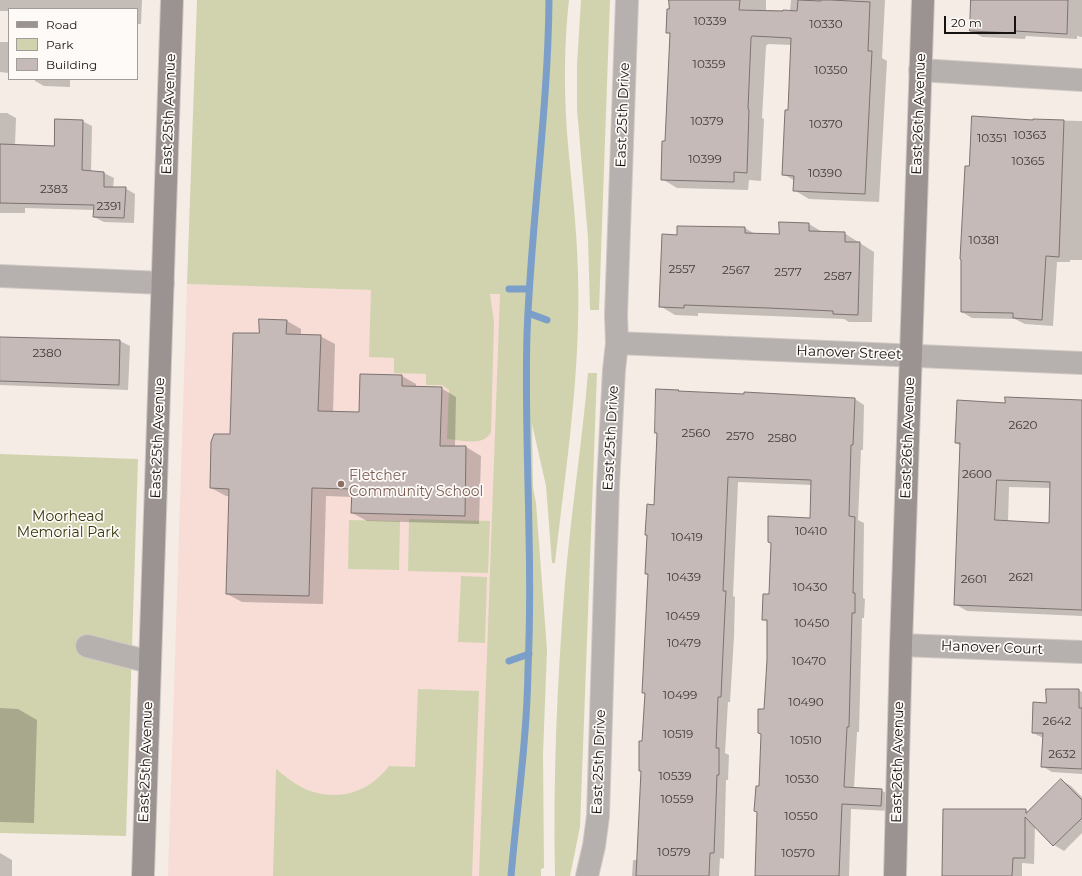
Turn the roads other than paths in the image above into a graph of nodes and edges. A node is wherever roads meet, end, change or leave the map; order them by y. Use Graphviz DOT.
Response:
graph roads {
  1 [pos="172,0"];
  2 [pos="627,0"];
  3 [pos="923,0"];
  4 [pos="920,70"];
  5 [pos="1082,80"];
  6 [pos="0,276"];
  7 [pos="163,282"];
  8 [pos="617,343"];
  9 [pos="911,356"];
  10 [pos="1082,363"];
  11 [pos="901,645"];
  12 [pos="87,646"];
  13 [pos="1082,652"];
  14 [pos="150,662"];
  15 [pos="143,876"];
  16 [pos="587,876"];
  17 [pos="895,876"];
  1 -- 7 [label="street, East 25th Avenue"];
  2 -- 8 [label="street, East 25th Drive"];
  3 -- 4 [label="street, East 26th Avenue"];
  4 -- 5 [label="street"];
  4 -- 9 [label="street, East 26th Avenue"];
  6 -- 7 [label="street"];
  7 -- 14 [label="street, East 25th Avenue"];
  8 -- 9 [label="street, Hanover Street"];
  8 -- 16 [label="street, East 25th Drive"];
  9 -- 10 [label="street, Hanover Street"];
  9 -- 11 [label="street, East 26th Avenue"];
  11 -- 13 [label="street, Hanover Court"];
  11 -- 17 [label="street, East 26th Avenue"];
  12 -- 14 [label="street"];
  14 -- 15 [label="street, East 25th Avenue"];
}
